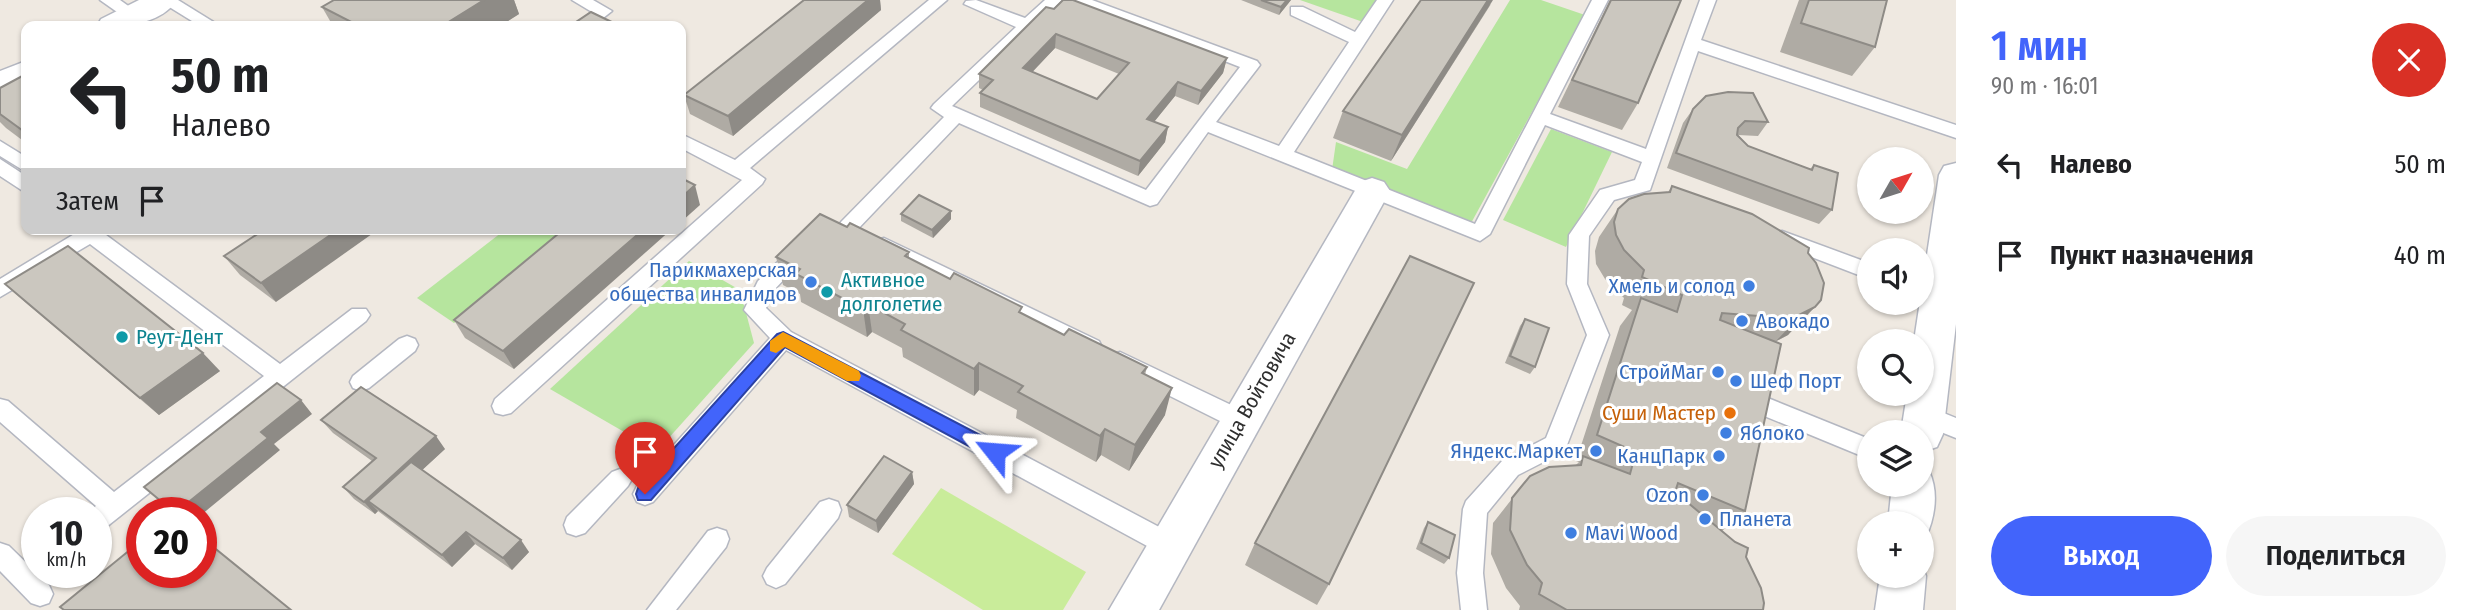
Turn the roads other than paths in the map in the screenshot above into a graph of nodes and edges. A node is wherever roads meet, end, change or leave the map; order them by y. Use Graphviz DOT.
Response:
graph roads {
  1 [pos="164,0"];
  2 [pos="580,0"];
  3 [pos="939,0"];
  4 [pos="1054,0"];
  5 [pos="1077,0"];
  6 [pos="1385,0"];
  7 [pos="1600,0"];
  8 [pos="1708,0"];
  9 [pos="970,1"];
  10 [pos="1297,11"];
  11 [pos="117,14"];
  12 [pos="203,21"];
  13 [pos="589,21"];
  14 [pos="1027,25"];
  15 [pos="1358,40"];
  16 [pos="1692,43"];
  17 [pos="21,74"];
  18 [pos="0,84"];
  19 [pos="956,115"];
  20 [pos="1540,117"];
  21 [pos="1204,124"];
  22 [pos="1956,132"];
  23 [pos="686,143"];
  24 [pos="0,146"];
  25 [pos="1283,155"];
  26 [pos="1651,158"];
  27 [pos="21,162"];
  28 [pos="0,166"];
  29 [pos="737,169"];
  30 [pos="1956,175"];
  31 [pos="21,182"];
  32 [pos="1643,185"];
  33 [pos="1372,191"];
  34 [pos="1667,194"];
  35 [pos="848,227"];
  36 [pos="1766,232"];
  37 [pos="82,235"];
  38 [pos="91,235"];
  39 [pos="1857,266"];
  40 [pos="1934,277"];
  41 [pos="0,289"];
  42 [pos="359,315"];
  43 [pos="1931,315"];
  44 [pos="783,338"];
  45 [pos="407,345"];
  46 [pos="280,376"];
  47 [pos="361,382"];
  48 [pos="1748,399"];
  49 [pos="503,406"];
  50 [pos="0,408"];
  51 [pos="1240,420"];
  52 [pos="1934,420"];
  53 [pos="1857,444"];
  54 [pos="620,479"];
  55 [pos="645,494"];
  56 [pos="89,497"];
  57 [pos="112,508"];
  58 [pos="829,510"];
  59 [pos="576,525"];
  60 [pos="717,539"];
  61 [pos="1169,545"];
  62 [pos="0,554"];
  63 [pos="21,569"];
  64 [pos="776,576"];
  65 [pos="1902,588"];
  66 [pos="660,610"];
  67 [pos="1133,610"];
  68 [pos="1474,610"];
  69 [pos="1899,610"];
  1 -- 11 [label="street"];
  1 -- 12 [label="lane"];
  2 -- 13 [label="lane"];
  3 -- 29 [label="lane"];
  4 -- 14 [label="lane"];
  5 -- 21 [label="lane"];
  6 -- 15 [label="lane"];
  7 -- 20 [label="lane"];
  8 -- 16 [label="lane"];
  9 -- 14 [label="lane"];
  10 -- 15 [label="lane"];
  14 -- 19 [label="lane"];
  15 -- 25 [label="lane"];
  16 -- 22 [label="lane"];
  16 -- 26 [label="lane"];
  17 -- 18 [label="street"];
  19 -- 21 [label="lane"];
  19 -- 35 [label="lane"];
  20 -- 26 [label="lane"];
  20 -- 33 [label="lane"];
  21 -- 25 [label="lane"];
  23 -- 29 [label="lane"];
  24 -- 27 [label="lane"];
  25 -- 33 [label="lane"];
  26 -- 32 [label="lane"];
  28 -- 31 [label="lane"];
  29 -- 49 [label="lane"];
  30 -- 40 [label="street"];
  32 -- 34 [label="lane"];
  32 -- 68 [label="lane"];
  33 -- 51 [label="street, улица Войтовича"];
  35 -- 44 [label="lane"];
  35 -- 51 [label="lane"];
  36 -- 39 [label="lane"];
  37 -- 41 [label="lane"];
  38 -- 46 [label="lane"];
  42 -- 46 [label="lane"];
  43 -- 52 [label="street"];
  44 -- 55 [label="lane"];
  44 -- 61 [label="lane"];
  45 -- 47 [label="lane"];
  46 -- 57 [label="lane"];
  48 -- 53 [label="lane"];
  50 -- 56 [label="lane"];
  51 -- 61 [label="street, улица Войтовича"];
  54 -- 59 [label="lane"];
  58 -- 64 [label="lane"];
  60 -- 66 [label="lane"];
  61 -- 67 [label="street, улица Войтовича"];
  62 -- 63 [label="lane"];
  65 -- 69 [label="street"];
}
